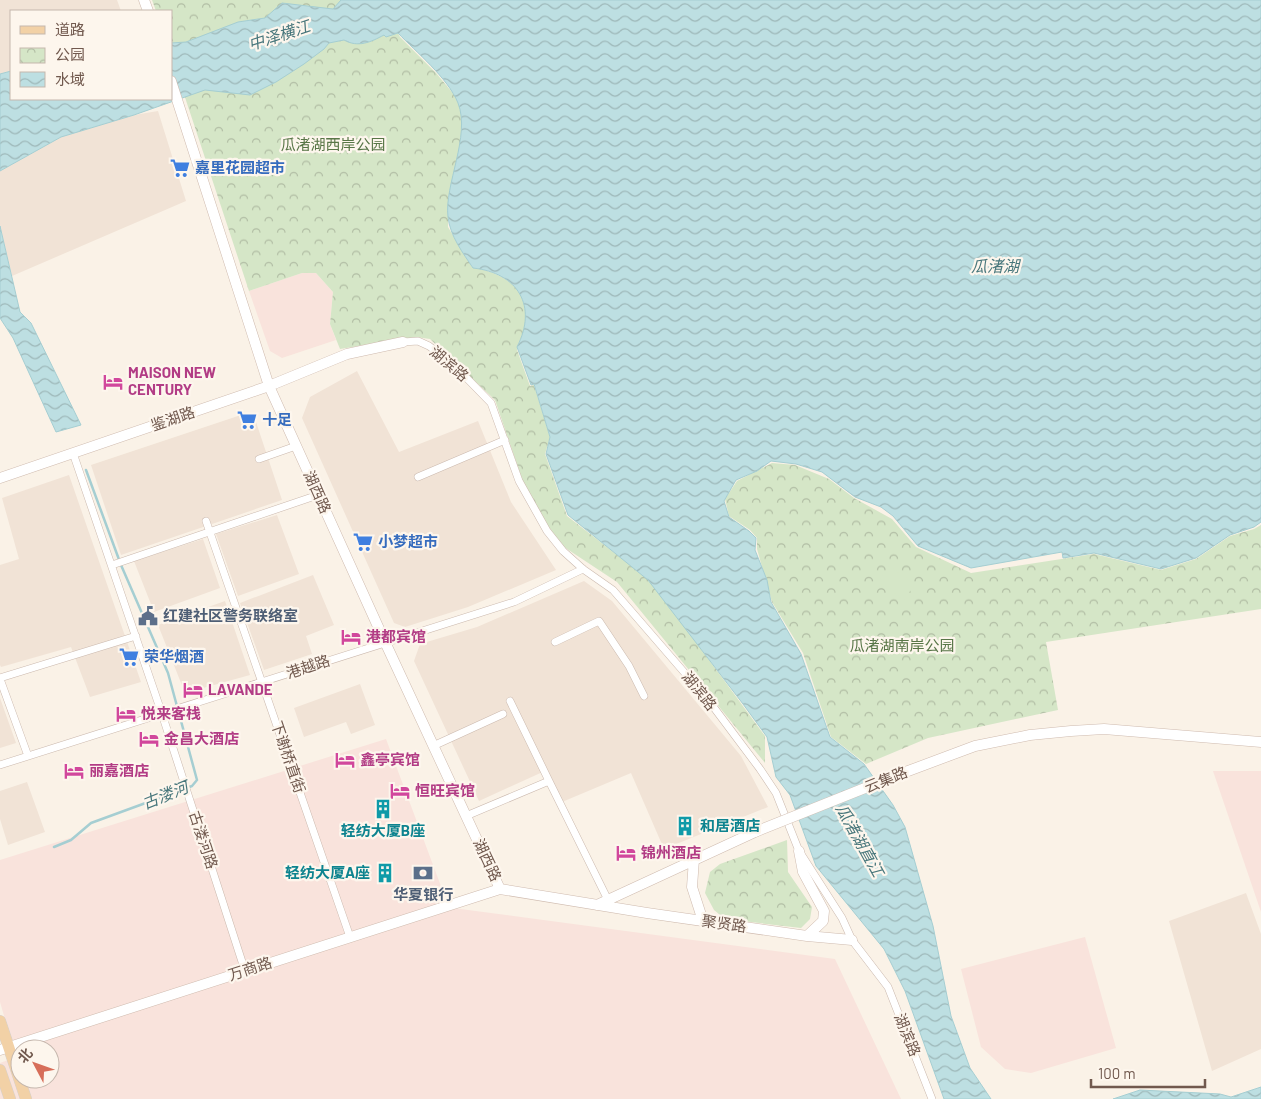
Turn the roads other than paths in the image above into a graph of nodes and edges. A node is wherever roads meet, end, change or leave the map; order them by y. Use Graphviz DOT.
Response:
graph roads {
  1 [pos="172,84"];
  2 [pos="403,342"];
  3 [pos="269,386"];
  4 [pos="505,440"];
  5 [pos="296,446"];
  6 [pos="74,453"];
  7 [pos="259,459"];
  8 [pos="418,477"];
  9 [pos="0,478"];
  10 [pos="318,495"];
  11 [pos="206,521"];
  12 [pos="210,532"];
  13 [pos="117,564"];
  14 [pos="583,570"];
  15 [pos="136,636"];
  16 [pos="384,642"];
  17 [pos="556,642"];
  18 [pos="0,678"];
  19 [pos="261,682"];
  20 [pos="644,696"];
  21 [pos="510,700"];
  22 [pos="162,714"];
  23 [pos="503,714"];
  24 [pos="1261,742"];
  25 [pos="433,746"];
  26 [pos="28,756"];
  27 [pos="0,765"];
  28 [pos="549,781"];
  29 [pos="466,816"];
  30 [pos="799,851"];
  31 [pos="694,859"];
  32 [pos="500,889"];
  33 [pos="608,900"];
  34 [pos="596,906"];
  35 [pos="703,921"];
  36 [pos="807,936"];
  37 [pos="350,937"];
  38 [pos="852,940"];
  39 [pos="245,971"];
  40 [pos="0,1021"];
  41 [pos="4,1048"];
  42 [pos="0,1070"];
  43 [pos="10,1099"];
  44 [pos="26,1099"];
  45 [pos="932,1099"];
  1 -- 3 [label="street, 湖西路"];
  2 -- 3 [label="street, 鉴湖路"];
  2 -- 4 [label="street, 湖滨路"];
  3 -- 5 [label="street, 湖西路"];
  3 -- 6 [label="street, 鉴湖路"];
  4 -- 8 [label="street"];
  4 -- 14 [label="street, 湖滨路"];
  5 -- 7 [label="street"];
  5 -- 10 [label="street, 湖西路"];
  6 -- 9 [label="street, 鉴湖路"];
  6 -- 13 [label="street, 古溇河路"];
  10 -- 12 [label="street"];
  10 -- 16 [label="street, 湖西路"];
  11 -- 12 [label="street, 下谢桥直街"];
  12 -- 13 [label="street"];
  12 -- 19 [label="street, 下谢桥直街"];
  13 -- 15 [label="street, 古溇河路"];
  14 -- 16 [label="street, 港越路"];
  14 -- 30 [label="street, 湖滨路"];
  15 -- 18 [label="street"];
  15 -- 22 [label="street, 古溇河路"];
  16 -- 19 [label="street, 港越路"];
  16 -- 25 [label="street, 湖西路"];
  17 -- 20 [label="street"];
  18 -- 26 [label="street"];
  19 -- 22 [label="street, 港越路"];
  19 -- 37 [label="street, 下谢桥直街"];
  21 -- 28 [label="street"];
  22 -- 26 [label="street, 港越路"];
  22 -- 39 [label="street, 古溇河路"];
  23 -- 25 [label="street"];
  24 -- 31 [label="street, 云集路, bridge"];
  25 -- 29 [label="street, 湖西路"];
  26 -- 27 [label="street, 港越路"];
  28 -- 29 [label="street"];
  28 -- 33 [label="street"];
  29 -- 32 [label="street, 湖西路"];
  30 -- 36 [label="street"];
  30 -- 38 [label="street, 湖滨路"];
  31 -- 33 [label="street, 云集路"];
  31 -- 35 [label="street"];
  32 -- 34 [label="street"];
  32 -- 37 [label="street, 万商路"];
  33 -- 34 [label="street, 云集路"];
  34 -- 35 [label="street, 聚贤路"];
  35 -- 36 [label="street, 聚贤路"];
  36 -- 38 [label="street, 聚贤路"];
  37 -- 39 [label="street, 万商路"];
  38 -- 45 [label="street, 湖滨路"];
  39 -- 41 [label="street, 万商路"];
  40 -- 41 [label="main road"];
  41 -- 44 [label="main road"];
  42 -- 43 [label="main road"];
}
